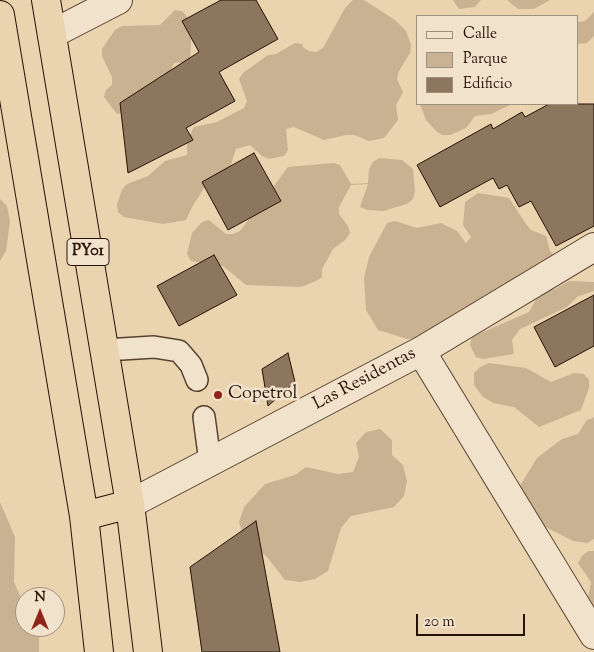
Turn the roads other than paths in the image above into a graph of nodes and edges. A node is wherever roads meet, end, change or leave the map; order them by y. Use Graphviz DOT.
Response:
graph roads {
  1 [pos="46,0"];
  2 [pos="118,0"];
  3 [pos="0,15"];
  4 [pos="52,34"];
  5 [pos="594,247"];
  6 [pos="104,350"];
  7 [pos="421,351"];
  8 [pos="197,380"];
  9 [pos="204,417"];
  10 [pos="210,462"];
  11 [pos="130,504"];
  12 [pos="84,516"];
  13 [pos="594,635"];
  14 [pos="99,652"];
  15 [pos="148,652"];
  1 -- 4 [label="highway, PY01"];
  2 -- 4 [label="street"];
  3 -- 12 [label="highway, PY01"];
  4 -- 6 [label="highway, PY01"];
  5 -- 7 [label="street, Las Residentas"];
  6 -- 8 [label="lane"];
  6 -- 11 [label="highway, PY01"];
  7 -- 10 [label="street, Las Residentas"];
  7 -- 13 [label="street"];
  9 -- 10 [label="lane"];
  10 -- 11 [label="street, Las Residentas"];
  11 -- 12 [label="highway"];
  11 -- 15 [label="highway, PY01"];
  12 -- 14 [label="highway, PY01"];
}
